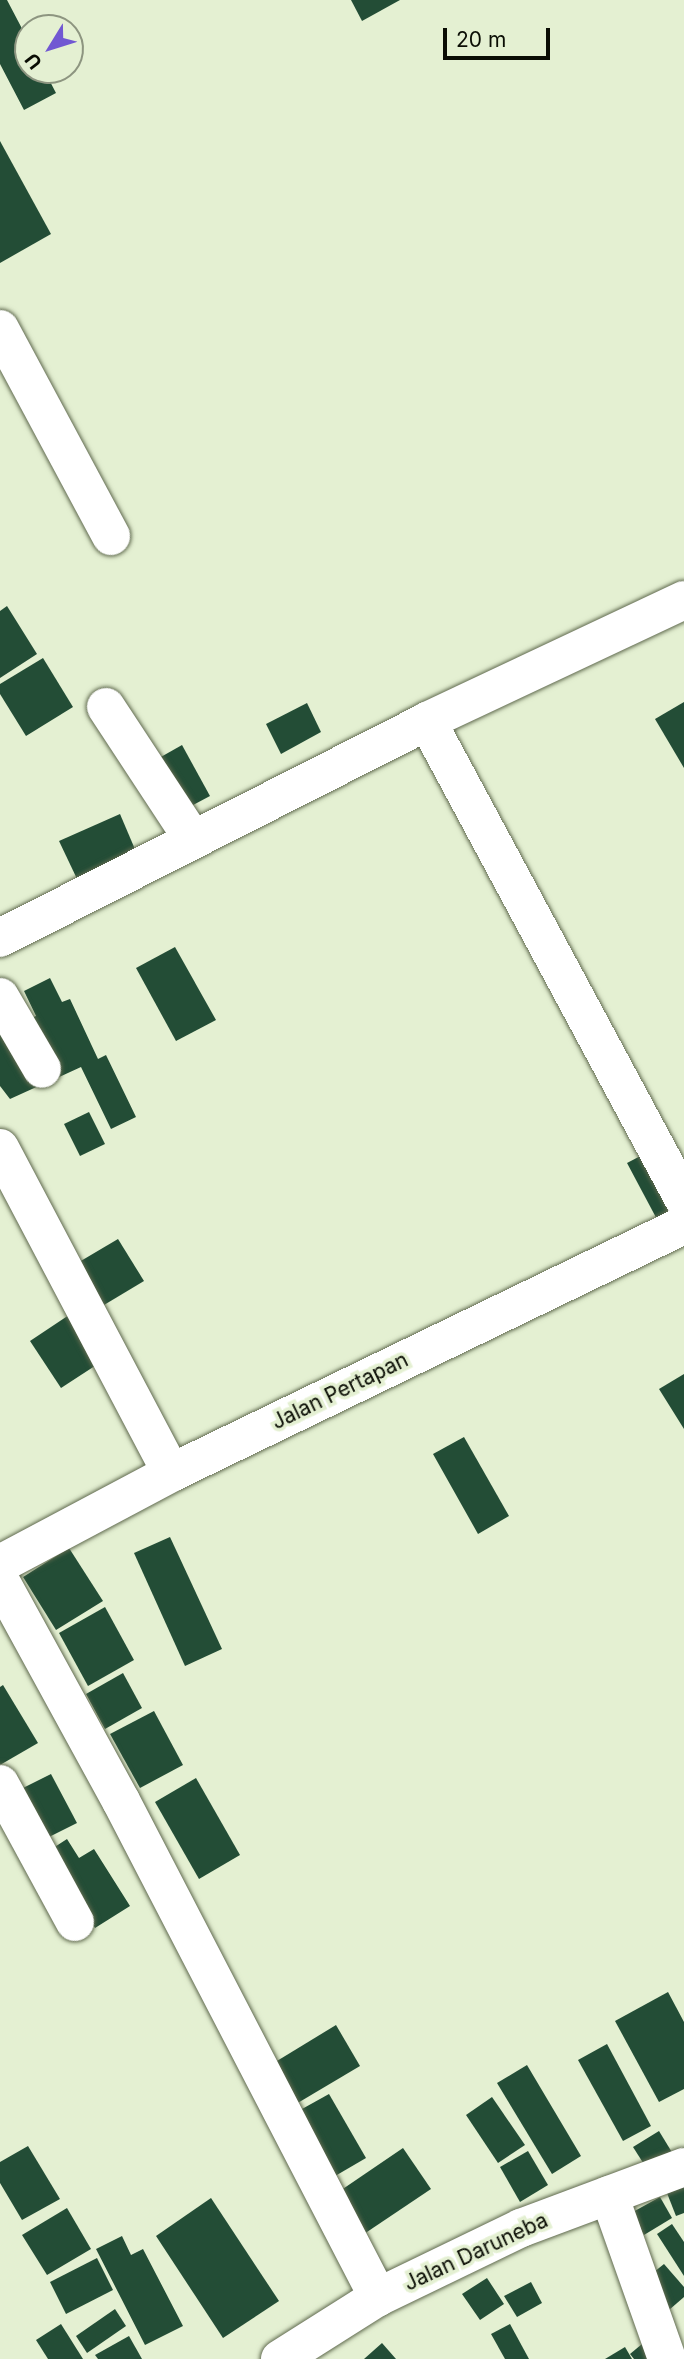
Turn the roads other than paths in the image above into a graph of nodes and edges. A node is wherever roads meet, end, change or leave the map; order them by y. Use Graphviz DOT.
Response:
graph roads {
  1 [pos="0,329"];
  2 [pos="111,536"];
  3 [pos="684,600"];
  4 [pos="106,707"];
  5 [pos="427,721"];
  6 [pos="192,838"];
  7 [pos="4,936"];
  8 [pos="0,997"];
  9 [pos="42,1069"];
  10 [pos="0,1148"];
  11 [pos="684,1200"];
  12 [pos="684,1225"];
  13 [pos="171,1473"];
  14 [pos="0,1564"];
  15 [pos="0,1580"];
  16 [pos="0,1784"];
  17 [pos="75,1922"];
  18 [pos="684,2167"];
  19 [pos="609,2195"];
  20 [pos="378,2297"];
  21 [pos="280,2359"];
  22 [pos="667,2359"];
  1 -- 2 [label="street"];
  3 -- 5 [label="street"];
  4 -- 6 [label="street"];
  5 -- 6 [label="street"];
  5 -- 11 [label="street"];
  6 -- 7 [label="street"];
  8 -- 9 [label="street"];
  10 -- 13 [label="street"];
  12 -- 13 [label="street, Jalan Pertapan"];
  13 -- 14 [label="street, Jalan Pertapan"];
  15 -- 20 [label="street"];
  16 -- 17 [label="street"];
  18 -- 19 [label="street, Jalan Daruneba"];
  19 -- 20 [label="street, Jalan Daruneba"];
  19 -- 22 [label="street"];
  20 -- 21 [label="street, Jalan Daruneba"];
}
